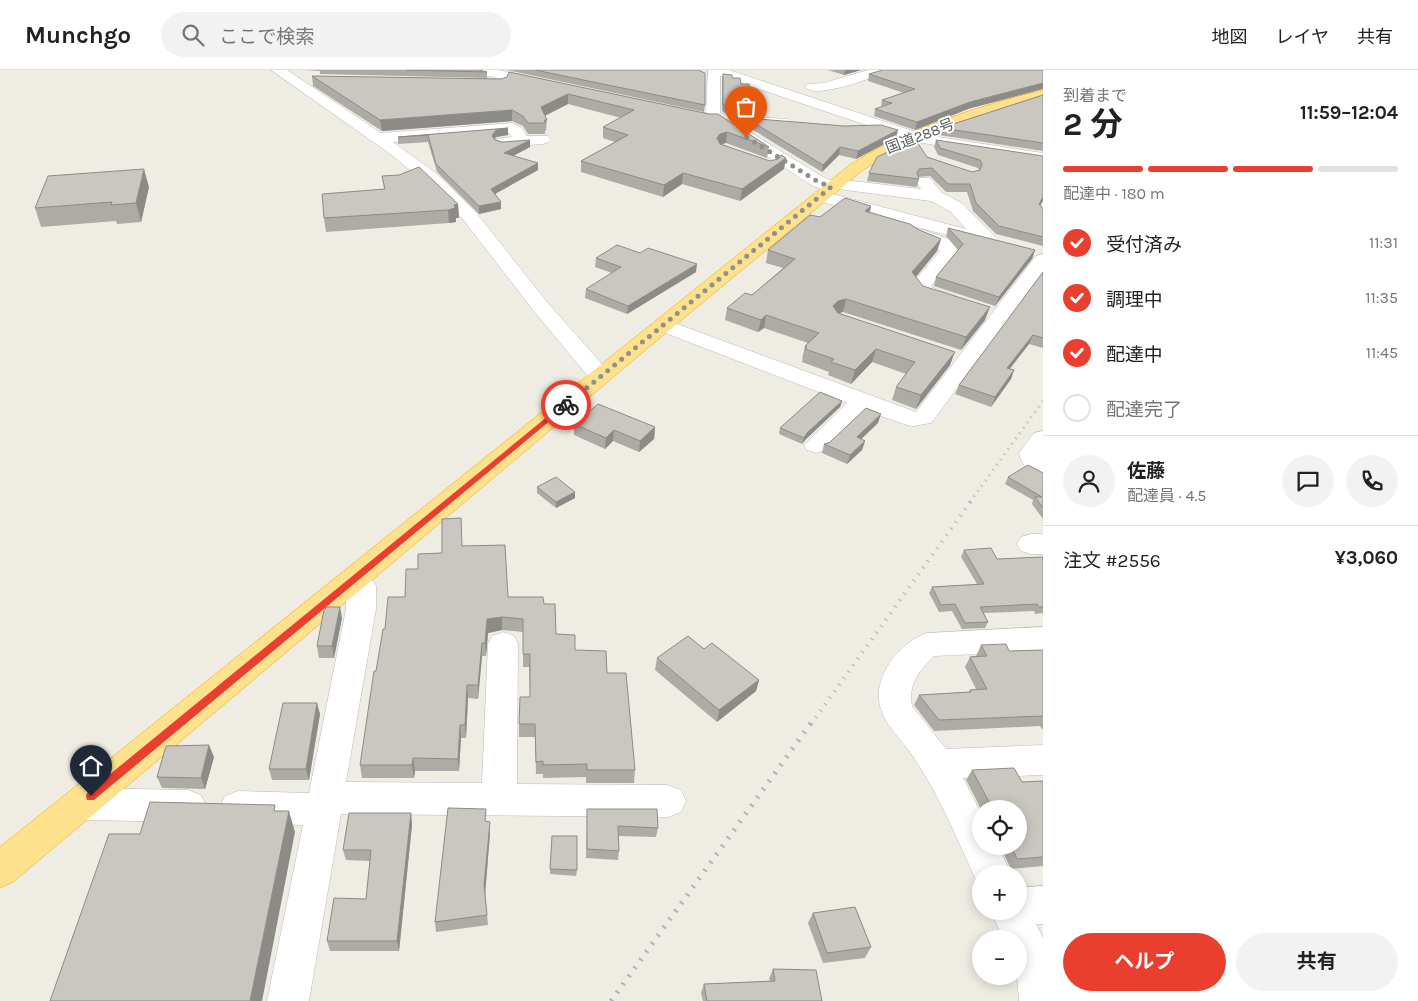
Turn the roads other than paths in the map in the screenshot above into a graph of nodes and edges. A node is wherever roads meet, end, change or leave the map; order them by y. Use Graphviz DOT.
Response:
graph roads {
  1 [pos="278,70"];
  2 [pos="715,70"];
  3 [pos="882,70"];
  4 [pos="478,76"];
  5 [pos="556,82"];
  6 [pos="810,87"];
  7 [pos="1043,94"];
  8 [pos="676,113"];
  9 [pos="720,120"];
  10 [pos="798,124"];
  11 [pos="835,125"];
  12 [pos="882,125"];
  13 [pos="378,138"];
  14 [pos="543,139"];
  15 [pos="521,141"];
  16 [pos="920,143"];
  17 [pos="395,150"];
  18 [pos="751,158"];
  19 [pos="1043,158"];
  20 [pos="829,189"];
  21 [pos="886,213"];
  22 [pos="989,241"];
  23 [pos="1007,245"];
  24 [pos="1043,254"];
  25 [pos="1034,255"];
  26 [pos="985,311"];
  27 [pos="662,325"];
  28 [pos="600,376"];
  29 [pos="863,401"];
  30 [pos="1043,438"];
  31 [pos="816,445"];
  32 [pos="1043,468"];
  33 [pos="356,579"];
  34 [pos="1043,639"];
  35 [pos="503,644"];
  36 [pos="1043,760"];
  37 [pos="937,764"];
  38 [pos="499,799"];
  39 [pos="668,801"];
  40 [pos="325,802"];
  41 [pos="82,804"];
  42 [pos="988,865"];
  43 [pos="0,870"];
  44 [pos="1027,906"];
  45 [pos="1043,906"];
  46 [pos="1014,920"];
  47 [pos="288,1001"];
  48 [pos="1040,1001"];
  1 -- 13 [label="street"];
  2 -- 6 [label="street"];
  2 -- 9 [label="street"];
  3 -- 6 [label="street"];
  4 -- 5 [label="street"];
  6 -- 12 [label="street"];
  7 -- 16 [label="highway, 国道288号"];
  8 -- 9 [label="street"];
  9 -- 10 [label="street"];
  9 -- 20 [label="street"];
  11 -- 12 [label="street"];
  12 -- 16 [label="street"];
  13 -- 15 [label="street"];
  13 -- 17 [label="street"];
  14 -- 15 [label="street"];
  15 -- 17 [label="street"];
  16 -- 19 [label="street"];
  16 -- 20 [label="highway, 国道288号"];
  17 -- 28 [label="street"];
  18 -- 20 [label="street"];
  20 -- 21 [label="street"];
  20 -- 22 [label="street"];
  20 -- 27 [label="highway, 国道288号"];
  21 -- 22 [label="street"];
  21 -- 26 [label="street"];
  22 -- 23 [label="street"];
  24 -- 25 [label="street"];
  25 -- 26 [label="street"];
  26 -- 29 [label="street"];
  27 -- 28 [label="highway, 国道288号"];
  27 -- 29 [label="street"];
  28 -- 33 [label="highway, 国道288号"];
  29 -- 31 [label="street"];
  30 -- 32 [label="street"];
  33 -- 40 [label="street"];
  33 -- 41 [label="highway, 国道288号"];
  34 -- 37 [label="street"];
  35 -- 38 [label="street"];
  36 -- 37 [label="street"];
  37 -- 42 [label="street"];
  38 -- 39 [label="street"];
  38 -- 40 [label="street"];
  40 -- 41 [label="street"];
  40 -- 47 [label="street"];
  41 -- 43 [label="highway, 国道288号"];
  44 -- 45 [label="street"];
  46 -- 48 [label="street"];
}
